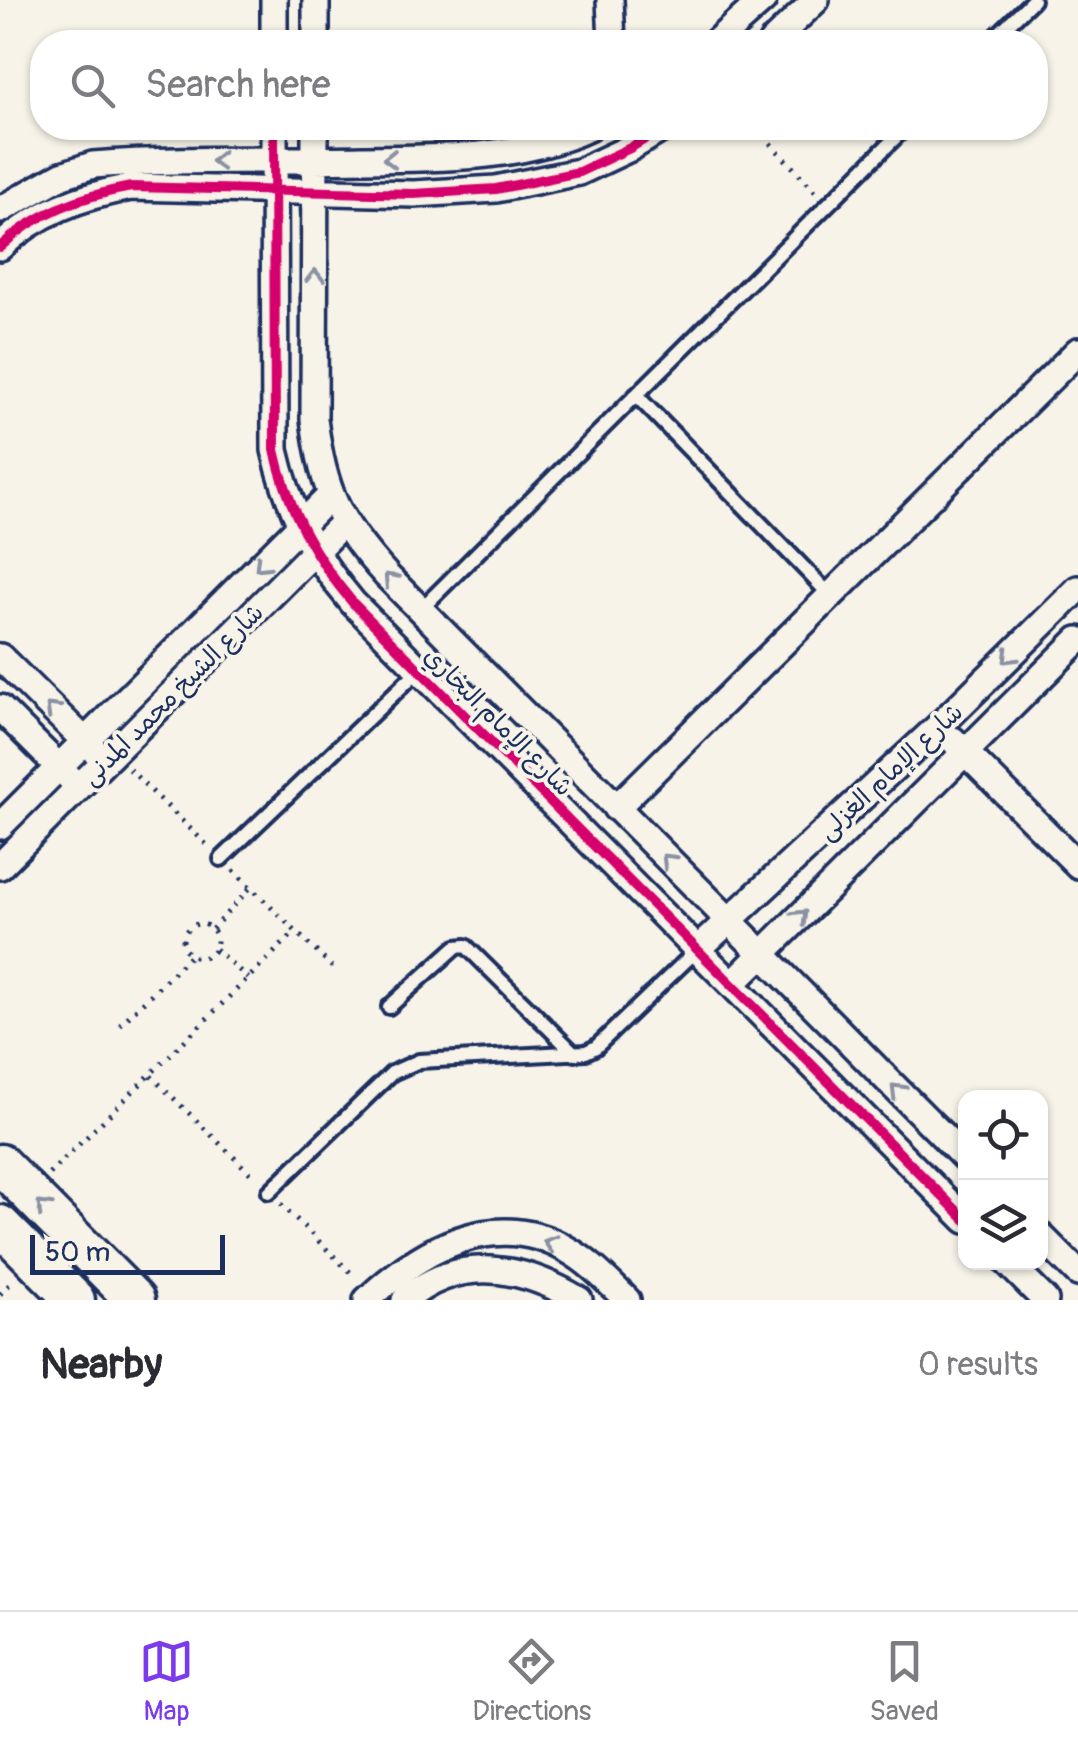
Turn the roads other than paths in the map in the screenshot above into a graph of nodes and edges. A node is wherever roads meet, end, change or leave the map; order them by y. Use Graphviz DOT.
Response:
graph roads {
  1 [pos="274,0"];
  2 [pos="316,0"];
  3 [pos="610,0"];
  4 [pos="763,0"];
  5 [pos="816,0"];
  6 [pos="1033,0"];
  7 [pos="274,30"];
  8 [pos="316,30"];
  9 [pos="611,30"];
  10 [pos="729,30"];
  11 [pos="785,30"];
  12 [pos="1002,30"];
  13 [pos="274,140"];
  14 [pos="316,140"];
  15 [pos="559,140"];
  16 [pos="621,140"];
  17 [pos="893,140"];
  18 [pos="274,160"];
  19 [pos="315,160"];
  20 [pos="273,190"];
  21 [pos="315,192"];
  22 [pos="0,210"];
  23 [pos="0,247"];
  24 [pos="1078,351"];
  25 [pos="636,394"];
  26 [pos="330,496"];
  27 [pos="343,523"];
  28 [pos="300,526"];
  29 [pos="314,552"];
  30 [pos="1078,588"];
  31 [pos="832,597"];
  32 [pos="420,610"];
  33 [pos="1078,640"];
  34 [pos="0,657"];
  35 [pos="420,669"];
  36 [pos="0,708"];
  37 [pos="939,726"];
  38 [pos="85,741"];
  39 [pos="966,752"];
  40 [pos="105,761"];
  41 [pos="59,767"];
  42 [pos="79,787"];
  43 [pos="616,808"];
  44 [pos="0,826"];
  45 [pos="222,859"];
  46 [pos="1078,865"];
  47 [pos="0,866"];
  48 [pos="728,921"];
  49 [pos="698,950"];
  50 [pos="762,954"];
  51 [pos="732,984"];
  52 [pos="389,1008"];
  53 [pos="575,1054"];
  54 [pos="958,1152"];
  55 [pos="0,1164"];
  56 [pos="269,1192"];
  57 [pos="958,1212"];
  58 [pos="0,1225"];
  59 [pos="1048,1243"];
  60 [pos="1016,1270"];
  61 [pos="1078,1272"];
  62 [pos="74,1300"];
  63 [pos="134,1300"];
  64 [pos="367,1300"];
  65 [pos="405,1300"];
  66 [pos="579,1300"];
  67 [pos="627,1300"];
  68 [pos="1044,1300"];
  1 -- 7 [label="street"];
  2 -- 8 [label="street"];
  3 -- 9 [label="street"];
  4 -- 10 [label="street"];
  5 -- 11 [label="street"];
  6 -- 12 [label="lane"];
  13 -- 18 [label="street, شارع الإمام البخاري"];
  14 -- 19 [label="street, شارع الإمام البخاري"];
  15 -- 19 [label="street, one-way"];
  16 -- 21 [label="street"];
  17 -- 25 [label="lane"];
  18 -- 19 [label="street"];
  18 -- 20 [label="street, شارع الإمام البخاري"];
  18 -- 22 [label="street, one-way"];
  19 -- 21 [label="street, شارع الإمام البخاري"];
  20 -- 21 [label="street"];
  20 -- 23 [label="street"];
  20 -- 28 [label="street, شارع الإمام البخاري"];
  26 -- 21 [label="street, شارع الإمام البخاري, one-way"];
  24 -- 31 [label="street"];
  25 -- 31 [label="lane"];
  25 -- 32 [label="lane"];
  26 -- 27 [label="street, شارع الإمام البخاري"];
  26 -- 28 [label="street, شارع الشيخ محمد المدنى"];
  27 -- 29 [label="street, شارع الشيخ محمد المدنى"];
  32 -- 27 [label="street, شارع الإمام البخاري, one-way"];
  28 -- 29 [label="street, شارع الإمام البخاري"];
  28 -- 38 [label="street, شارع الشيخ محمد المدنى, one-way"];
  29 -- 35 [label="street, شارع الإمام البخاري"];
  29 -- 40 [label="street, شارع الشيخ محمد المدنى"];
  30 -- 37 [label="street, شارع الإمام الغزلى, one-way"];
  31 -- 43 [label="street"];
  32 -- 43 [label="street, شارع الإمام البخاري"];
  33 -- 39 [label="street, شارع الإمام الغزلى"];
  38 -- 34 [label="street, one-way"];
  35 -- 45 [label="lane"];
  35 -- 49 [label="street, شارع الإمام البخاري"];
  36 -- 41 [label="street"];
  37 -- 39 [label="street"];
  37 -- 48 [label="street, شارع الإمام الغزلى"];
  38 -- 40 [label="street"];
  38 -- 41 [label="street, شارع الشيخ محمد المدنى"];
  39 -- 46 [label="street"];
  50 -- 39 [label="street, شارع الإمام الغزلى, one-way"];
  40 -- 42 [label="street, شارع الشيخ محمد المدنى"];
  41 -- 42 [label="street"];
  41 -- 44 [label="street, شارع الشيخ محمد المدنى"];
  42 -- 47 [label="street, شارع الشيخ محمد المدنى"];
  48 -- 43 [label="street, شارع الإمام البخاري, one-way"];
  48 -- 49 [label="street, شارع الإمام الغزلى"];
  48 -- 50 [label="street, شارع الإمام البخاري"];
  49 -- 51 [label="street, شارع الإمام البخاري"];
  49 -- 53 [label="lane"];
  50 -- 51 [label="street, شارع الإمام الغزلى"];
  54 -- 50 [label="street, شارع الإمام البخاري, one-way"];
  51 -- 57 [label="street, شارع الإمام البخاري"];
  52 -- 53 [label="lane"];
  53 -- 56 [label="lane"];
  63 -- 55 [label="street, one-way"];
  58 -- 62 [label="street"];
  59 -- 61 [label="street"];
  60 -- 68 [label="street"];
  67 -- 64 [label="street, one-way"];
  65 -- 66 [label="street"];
}
